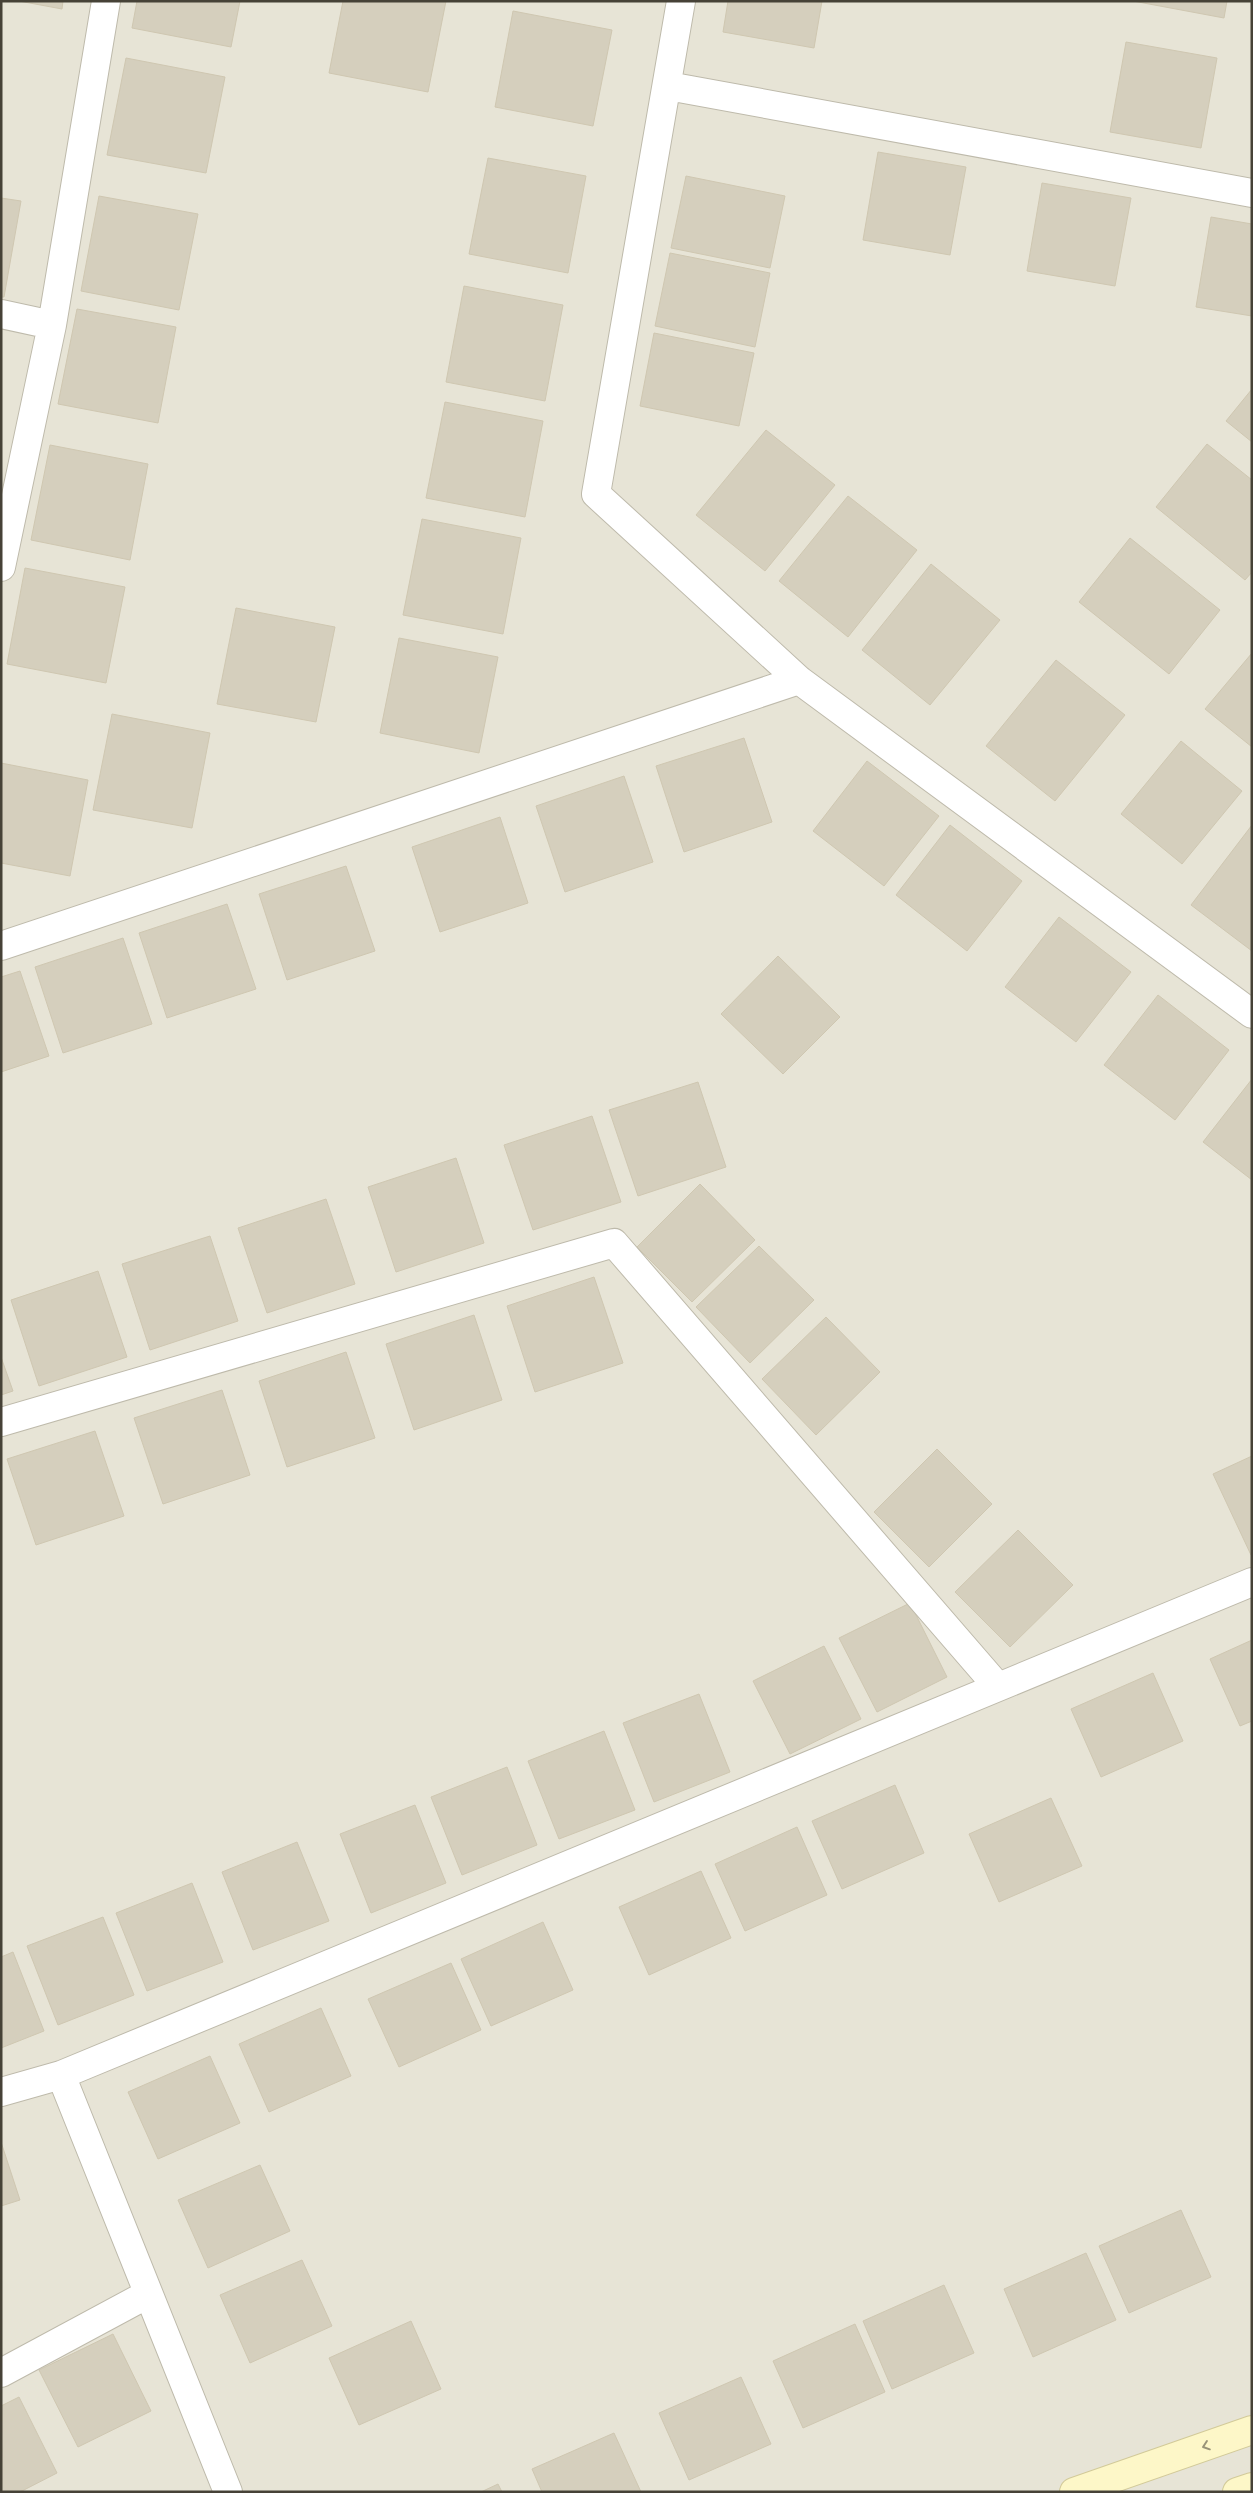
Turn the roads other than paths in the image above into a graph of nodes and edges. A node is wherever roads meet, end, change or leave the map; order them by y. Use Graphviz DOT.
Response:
graph roads {
  1 [pos="106,1"];
  2 [pos="681,1"];
  3 [pos="668,86"];
  4 [pos="1252,193"];
  5 [pos="1,314"];
  6 [pos="52,324"];
  7 [pos="1,567"];
  8 [pos="799,680"];
  9 [pos="1,946"];
  10 [pos="1252,1014"];
  11 [pos="1,1422"];
  12 [pos="1252,1582"];
  13 [pos="998,1687"];
  14 [pos="60,2075"];
  15 [pos="1,2092"];
  16 [pos="148,2294"];
  17 [pos="1,2372"];
  18 [pos="1252,2430"];
  19 [pos="1252,2487"];
  20 [pos="228,2492"];
  21 [pos="1074,2492"];
  22 [pos="1237,2492"];
  1 -- 6 [label="street"];
  2 -- 3 [label="street"];
  3 -- 4 [label="street"];
  3 -- 8 [label="street"];
  5 -- 6 [label="street"];
  6 -- 7 [label="street"];
  8 -- 9 [label="street"];
  8 -- 10 [label="street"];
  11 -- 13 [label="street"];
  12 -- 13 [label="street"];
  13 -- 14 [label="street"];
  14 -- 15 [label="street"];
  14 -- 16 [label="street"];
  16 -- 17 [label="street"];
  16 -- 20 [label="street"];
  18 -- 21 [label="main road, one-way"];
  19 -- 22 [label="main road"];
}
